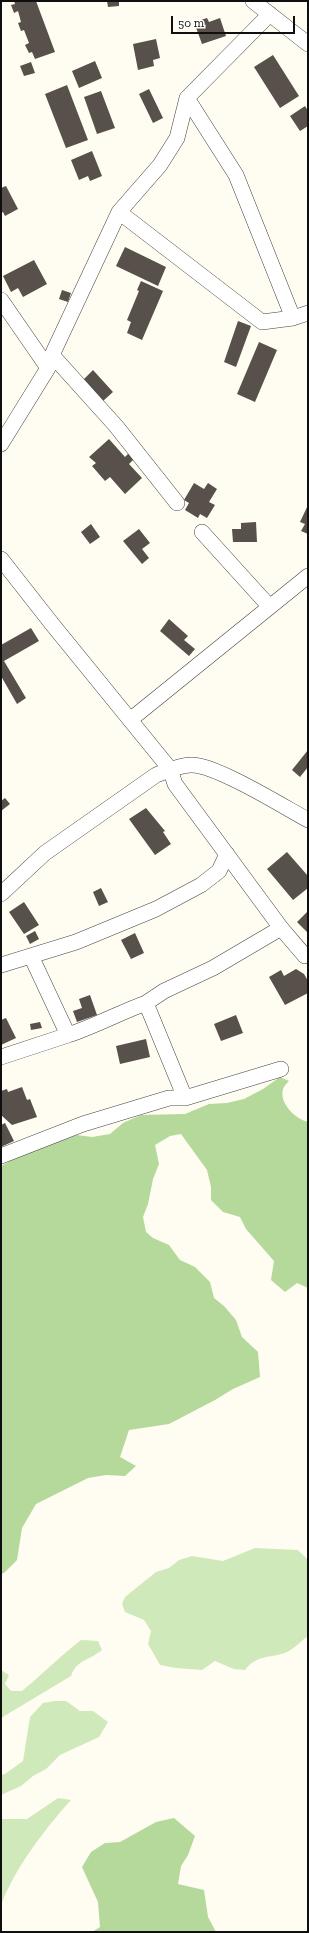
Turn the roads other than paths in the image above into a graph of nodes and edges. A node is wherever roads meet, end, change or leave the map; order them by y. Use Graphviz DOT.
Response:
graph roads {
  1 [pos="253,1"];
  2 [pos="270,14"];
  3 [pos="308,44"];
  4 [pos="187,98"];
  5 [pos="119,212"];
  6 [pos="1,300"];
  7 [pos="308,312"];
  8 [pos="293,318"];
  9 [pos="50,361"];
  10 [pos="1,444"];
  11 [pos="177,503"];
  12 [pos="202,532"];
  13 [pos="1,559"];
  14 [pos="308,576"];
  15 [pos="269,606"];
  16 [pos="130,720"];
  17 [pos="170,769"];
  18 [pos="308,820"];
  19 [pos="227,854"];
  20 [pos="1,894"];
  21 [pos="281,928"];
  22 [pos="31,956"];
  23 [pos="305,956"];
  24 [pos="1,966"];
  25 [pos="146,1003"];
  26 [pos="68,1035"];
  27 [pos="1,1057"];
  28 [pos="281,1069"];
  29 [pos="185,1098"];
  30 [pos="1,1156"];
  1 -- 2 [label="street"];
  2 -- 3 [label="street"];
  2 -- 4 [label="street"];
  4 -- 5 [label="street"];
  4 -- 8 [label="street"];
  5 -- 8 [label="street"];
  5 -- 9 [label="street"];
  6 -- 9 [label="street"];
  7 -- 8 [label="street"];
  9 -- 10 [label="street"];
  9 -- 11 [label="street"];
  12 -- 15 [label="street"];
  13 -- 16 [label="street"];
  14 -- 15 [label="street"];
  15 -- 16 [label="street"];
  16 -- 17 [label="street"];
  17 -- 18 [label="street"];
  17 -- 19 [label="street"];
  17 -- 20 [label="street"];
  19 -- 21 [label="street"];
  19 -- 22 [label="street"];
  21 -- 23 [label="street"];
  21 -- 25 [label="street"];
  22 -- 24 [label="street"];
  22 -- 26 [label="street"];
  25 -- 26 [label="street"];
  25 -- 29 [label="street"];
  26 -- 27 [label="street"];
  28 -- 29 [label="street"];
  29 -- 30 [label="street"];
}
